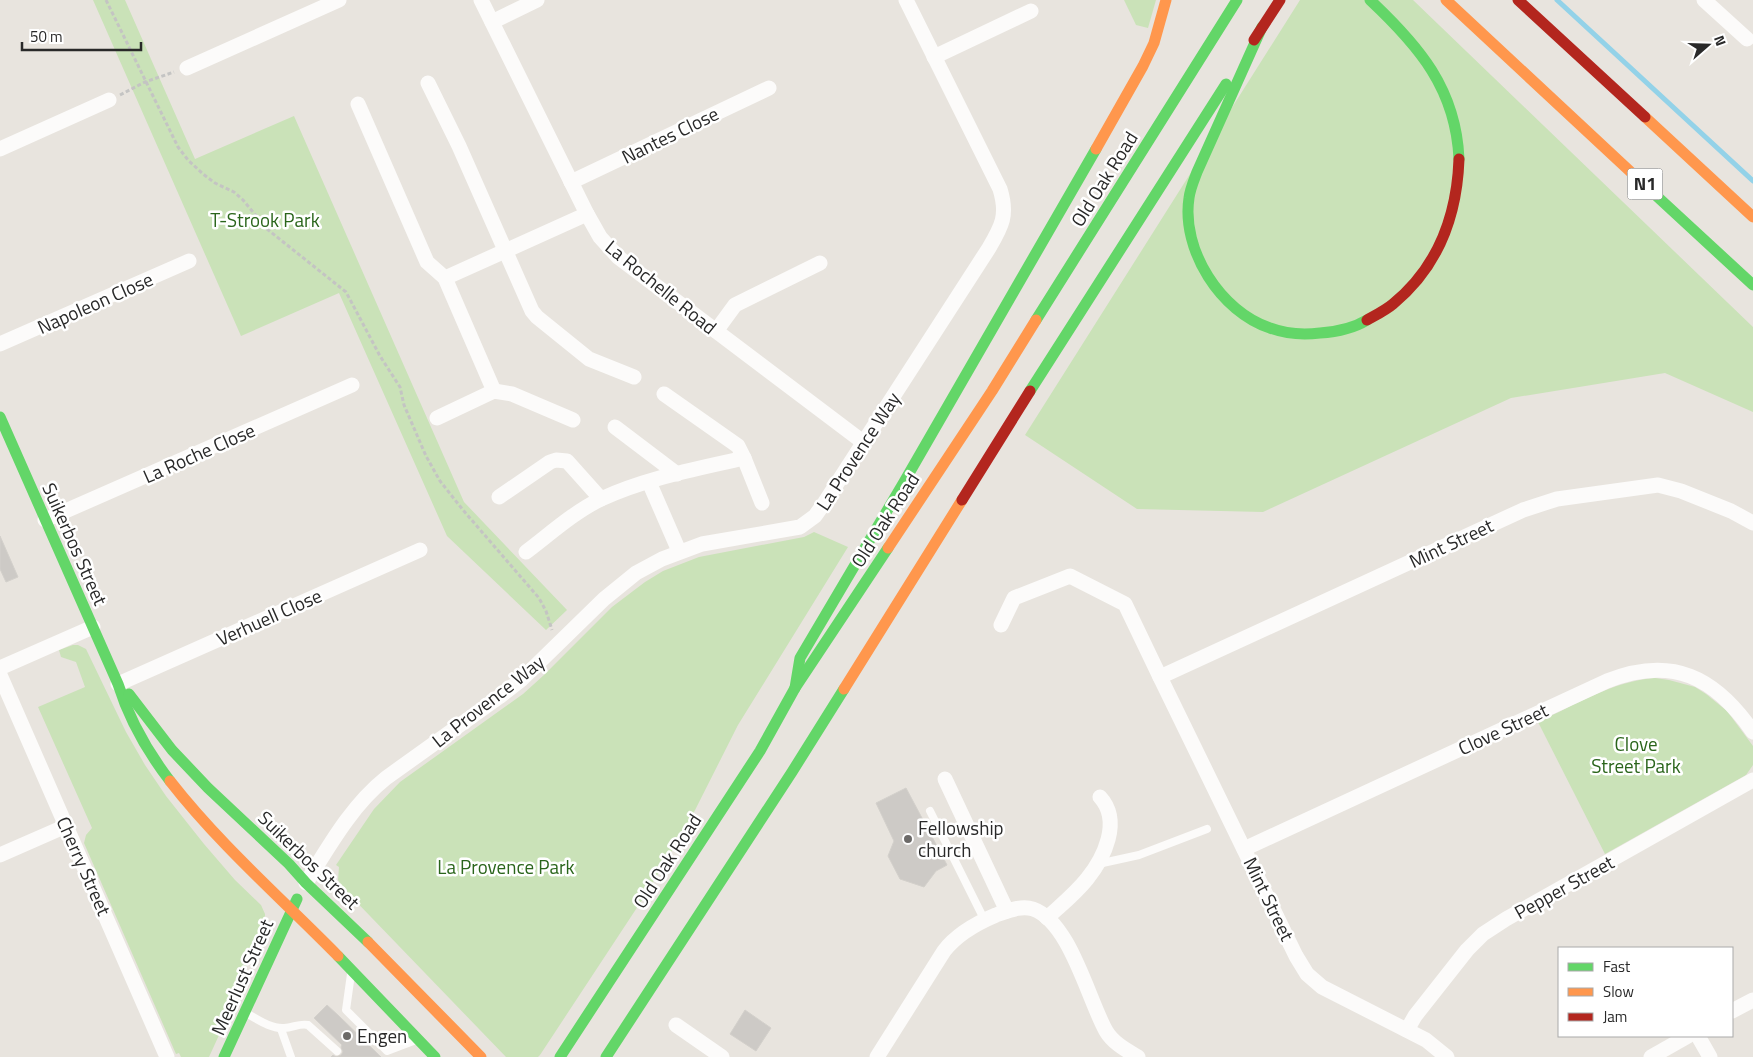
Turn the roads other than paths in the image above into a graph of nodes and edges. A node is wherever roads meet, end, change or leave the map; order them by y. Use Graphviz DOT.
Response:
graph roads {
  1 [pos="340,0"];
  2 [pos="481,0"];
  3 [pos="537,0"];
  4 [pos="906,0"];
  5 [pos="1166,0"];
  6 [pos="1237,0"];
  7 [pos="1280,0"];
  8 [pos="1370,0"];
  9 [pos="1446,0"];
  10 [pos="1518,0"];
  11 [pos="1704,0"];
  12 [pos="1031,11"];
  13 [pos="492,22"];
  14 [pos="1262,28"];
  15 [pos="1747,39"];
  16 [pos="934,57"];
  17 [pos="187,68"];
  18 [pos="428,83"];
  19 [pos="1538,84"];
  20 [pos="769,88"];
  21 [pos="108,100"];
  22 [pos="358,104"];
  23 [pos="0,149"];
  24 [pos="1617,175"];
  25 [pos="571,182"];
  26 [pos="586,214"];
  27 [pos="1753,217"];
  28 [pos="506,251"];
  29 [pos="189,261"];
  30 [pos="820,263"];
  31 [pos="445,278"];
  32 [pos="1753,285"];
  33 [pos="716,330"];
  34 [pos="0,344"];
  35 [pos="634,377"];
  36 [pos="352,385"];
  37 [pos="494,392"];
  38 [pos="664,394"];
  39 [pos="0,418"];
  40 [pos="437,418"];
  41 [pos="573,420"];
  42 [pos="615,427"];
  43 [pos="863,442"];
  44 [pos="744,458"];
  45 [pos="678,474"];
  46 [pos="649,482"];
  47 [pos="499,497"];
  48 [pos="601,499"];
  49 [pos="762,503"];
  50 [pos="45,520"];
  51 [pos="1753,523"];
  52 [pos="420,550"];
  53 [pos="679,551"];
  54 [pos="526,552"];
  55 [pos="1001,625"];
  56 [pos="92,627"];
  57 [pos="0,668"];
  58 [pos="0,675"];
  59 [pos="1160,677"];
  60 [pos="118,684"];
  61 [pos="795,688"];
  62 [pos="1753,732"];
  63 [pos="945,779"];
  64 [pos="1753,780"];
  65 [pos="1100,797"];
  66 [pos="930,811"];
  67 [pos="66,826"];
  68 [pos="1207,828"];
  69 [pos="1244,849"];
  70 [pos="0,855"];
  71 [pos="1098,864"];
  72 [pos="306,883"];
  73 [pos="291,911"];
  74 [pos="1007,911"];
  75 [pos="1047,918"];
  76 [pos="985,921"];
  77 [pos="352,970"];
  78 [pos="1753,1000"];
  79 [pos="346,1010"];
  80 [pos="1733,1011"];
  81 [pos="245,1012"];
  82 [pos="340,1016"];
  83 [pos="676,1025"];
  84 [pos="281,1029"];
  85 [pos="1407,1030"];
  86 [pos="1686,1037"];
  87 [pos="1699,1037"];
  88 [pos="418,1039"];
  89 [pos="336,1051"];
  90 [pos="384,1054"];
  91 [pos="167,1057"];
  92 [pos="224,1057"];
  93 [pos="291,1057"];
  94 [pos="435,1057"];
  95 [pos="481,1057"];
  96 [pos="560,1057"];
  97 [pos="606,1057"];
  98 [pos="722,1057"];
  99 [pos="877,1057"];
  100 [pos="1138,1057"];
  101 [pos="1447,1057"];
  102 [pos="1651,1057"];
  103 [pos="1710,1057"];
  1 -- 17 [label="street"];
  2 -- 13 [label="street, La Rochelle Road"];
  3 -- 13 [label="street"];
  4 -- 16 [label="street, La Provence Way"];
  5 -- 61 [label="main road"];
  6 -- 61 [label="main road, Old Oak Road"];
  7 -- 14 [label="main road"];
  8 -- 14 [label="main road"];
  9 -- 19 [label="main road, N1"];
  10 -- 27 [label="main road, N1"];
  11 -- 15 [label="street"];
  12 -- 16 [label="street"];
  13 -- 25 [label="street, La Rochelle Road"];
  14 -- 97 [label="main road"];
  16 -- 43 [label="street, La Provence Way"];
  18 -- 28 [label="street"];
  19 -- 24 [label="main road"];
  19 -- 32 [label="main road, N1"];
  20 -- 25 [label="street, Nantes Close"];
  21 -- 23 [label="street"];
  22 -- 31 [label="street"];
  25 -- 26 [label="street, La Rochelle Road"];
  26 -- 28 [label="street"];
  26 -- 33 [label="street, La Rochelle Road"];
  28 -- 31 [label="street"];
  28 -- 35 [label="street"];
  29 -- 34 [label="street, Napoleon Close"];
  30 -- 33 [label="street"];
  31 -- 37 [label="street"];
  33 -- 43 [label="street, La Rochelle Road"];
  36 -- 50 [label="street, La Roche Close"];
  37 -- 40 [label="street"];
  37 -- 41 [label="street"];
  38 -- 44 [label="street"];
  39 -- 50 [label="main road, Suikerbos Street"];
  42 -- 45 [label="street"];
  43 -- 53 [label="street, La Provence Way"];
  44 -- 45 [label="street"];
  44 -- 49 [label="street"];
  45 -- 46 [label="street"];
  46 -- 48 [label="street"];
  46 -- 53 [label="street"];
  47 -- 48 [label="street"];
  48 -- 54 [label="street"];
  50 -- 56 [label="main road, Suikerbos Street"];
  51 -- 59 [label="street, Mint Street"];
  52 -- 60 [label="street, Verhuell Close"];
  53 -- 72 [label="street, La Provence Way"];
  55 -- 59 [label="street, Mint Street"];
  56 -- 57 [label="street"];
  56 -- 60 [label="main road, Suikerbos Street"];
  58 -- 67 [label="street, Cherry Street"];
  59 -- 69 [label="street, Mint Street"];
  60 -- 72 [label="main road, Suikerbos Street"];
  60 -- 73 [label="main road, Suikerbos Street"];
  61 -- 96 [label="main road, Old Oak Road"];
  62 -- 69 [label="street, Clove Street"];
  63 -- 74 [label="street"];
  64 -- 85 [label="street, Pepper Street"];
  65 -- 71 [label="street"];
  66 -- 76 [label="lane"];
  67 -- 70 [label="street"];
  67 -- 91 [label="street, Cherry Street"];
  68 -- 71 [label="lane"];
  69 -- 85 [label="street, Mint Street"];
  71 -- 75 [label="street"];
  72 -- 73 [label="main road, Meerlust Street"];
  72 -- 95 [label="main road, Suikerbos Street"];
  73 -- 77 [label="main road, Suikerbos Street"];
  73 -- 81 [label="main road, Meerlust Street"];
  74 -- 75 [label="street"];
  74 -- 76 [label="street"];
  75 -- 100 [label="street"];
  76 -- 99 [label="street"];
  77 -- 79 [label="lane"];
  77 -- 88 [label="main road, Suikerbos Street"];
  78 -- 80 [label="street"];
  79 -- 82 [label="lane"];
  79 -- 90 [label="lane"];
  81 -- 84 [label="lane"];
  81 -- 92 [label="main road, Meerlust Street"];
  83 -- 98 [label="street"];
  84 -- 89 [label="lane"];
  84 -- 93 [label="lane"];
  85 -- 101 [label="street, Mint Street"];
  86 -- 102 [label="street"];
  87 -- 103 [label="street"];
  88 -- 90 [label="lane"];
  88 -- 94 [label="main road, Suikerbos Street"];
}
